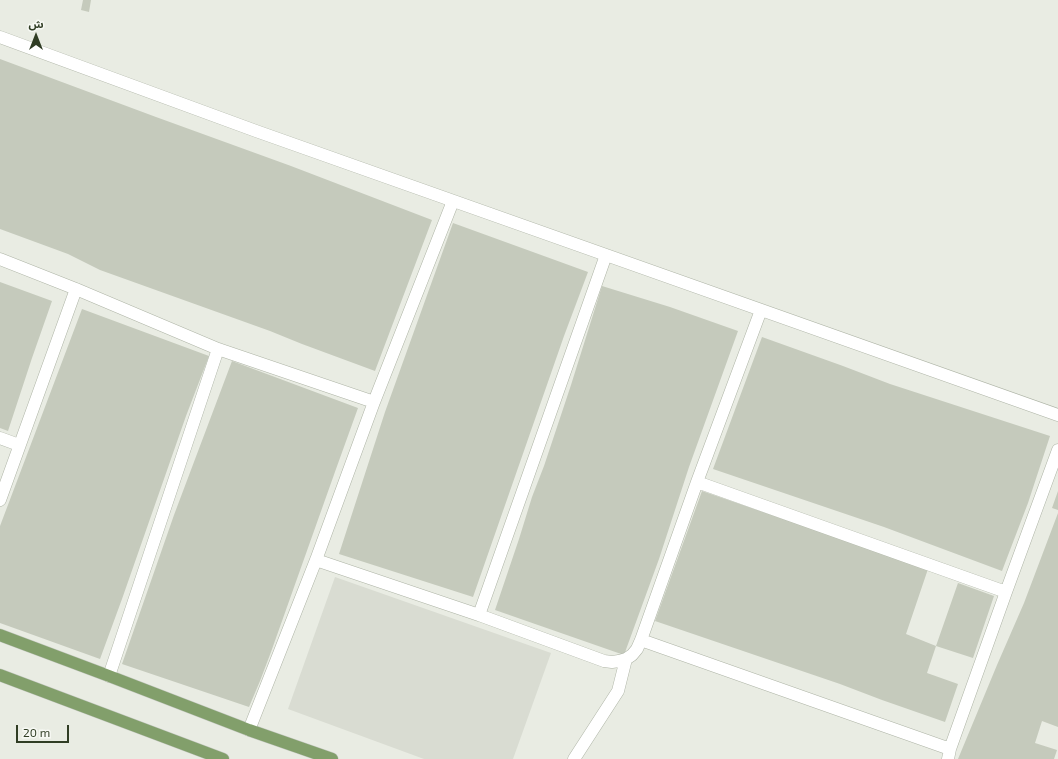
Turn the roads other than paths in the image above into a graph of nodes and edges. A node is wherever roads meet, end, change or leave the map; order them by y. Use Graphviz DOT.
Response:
graph roads {
  1 [pos="0,37"];
  2 [pos="453,201"];
  3 [pos="606,255"];
  4 [pos="0,259"];
  5 [pos="76,289"];
  6 [pos="761,310"];
  7 [pos="218,349"];
  8 [pos="374,402"];
  9 [pos="1058,415"];
  10 [pos="0,438"];
  11 [pos="20,445"];
  12 [pos="1058,450"];
  13 [pos="697,482"];
  14 [pos="0,500"];
  15 [pos="316,560"];
  16 [pos="1006,592"];
  17 [pos="479,615"];
  18 [pos="0,635"];
  19 [pos="641,640"];
  20 [pos="626,659"];
  21 [pos="0,675"];
  22 [pos="109,676"];
  23 [pos="249,730"];
  24 [pos="948,754"];
  25 [pos="223,759"];
  26 [pos="332,759"];
  27 [pos="574,759"];
  1 -- 2 [label="street"];
  2 -- 3 [label="street"];
  2 -- 8 [label="street"];
  3 -- 6 [label="street"];
  3 -- 17 [label="street"];
  4 -- 5 [label="street"];
  5 -- 7 [label="street"];
  5 -- 11 [label="street"];
  6 -- 9 [label="street"];
  6 -- 13 [label="street"];
  7 -- 8 [label="street"];
  7 -- 22 [label="street"];
  8 -- 15 [label="street"];
  10 -- 11 [label="street"];
  11 -- 14 [label="street"];
  12 -- 16 [label="street"];
  13 -- 16 [label="street"];
  13 -- 19 [label="street"];
  15 -- 17 [label="street"];
  15 -- 23 [label="street"];
  16 -- 24 [label="street"];
  17 -- 20 [label="street"];
  18 -- 22 [label="main road"];
  19 -- 20 [label="street"];
  19 -- 24 [label="street"];
  20 -- 27 [label="street"];
  21 -- 25 [label="main road"];
  22 -- 23 [label="main road"];
  23 -- 26 [label="main road"];
}
